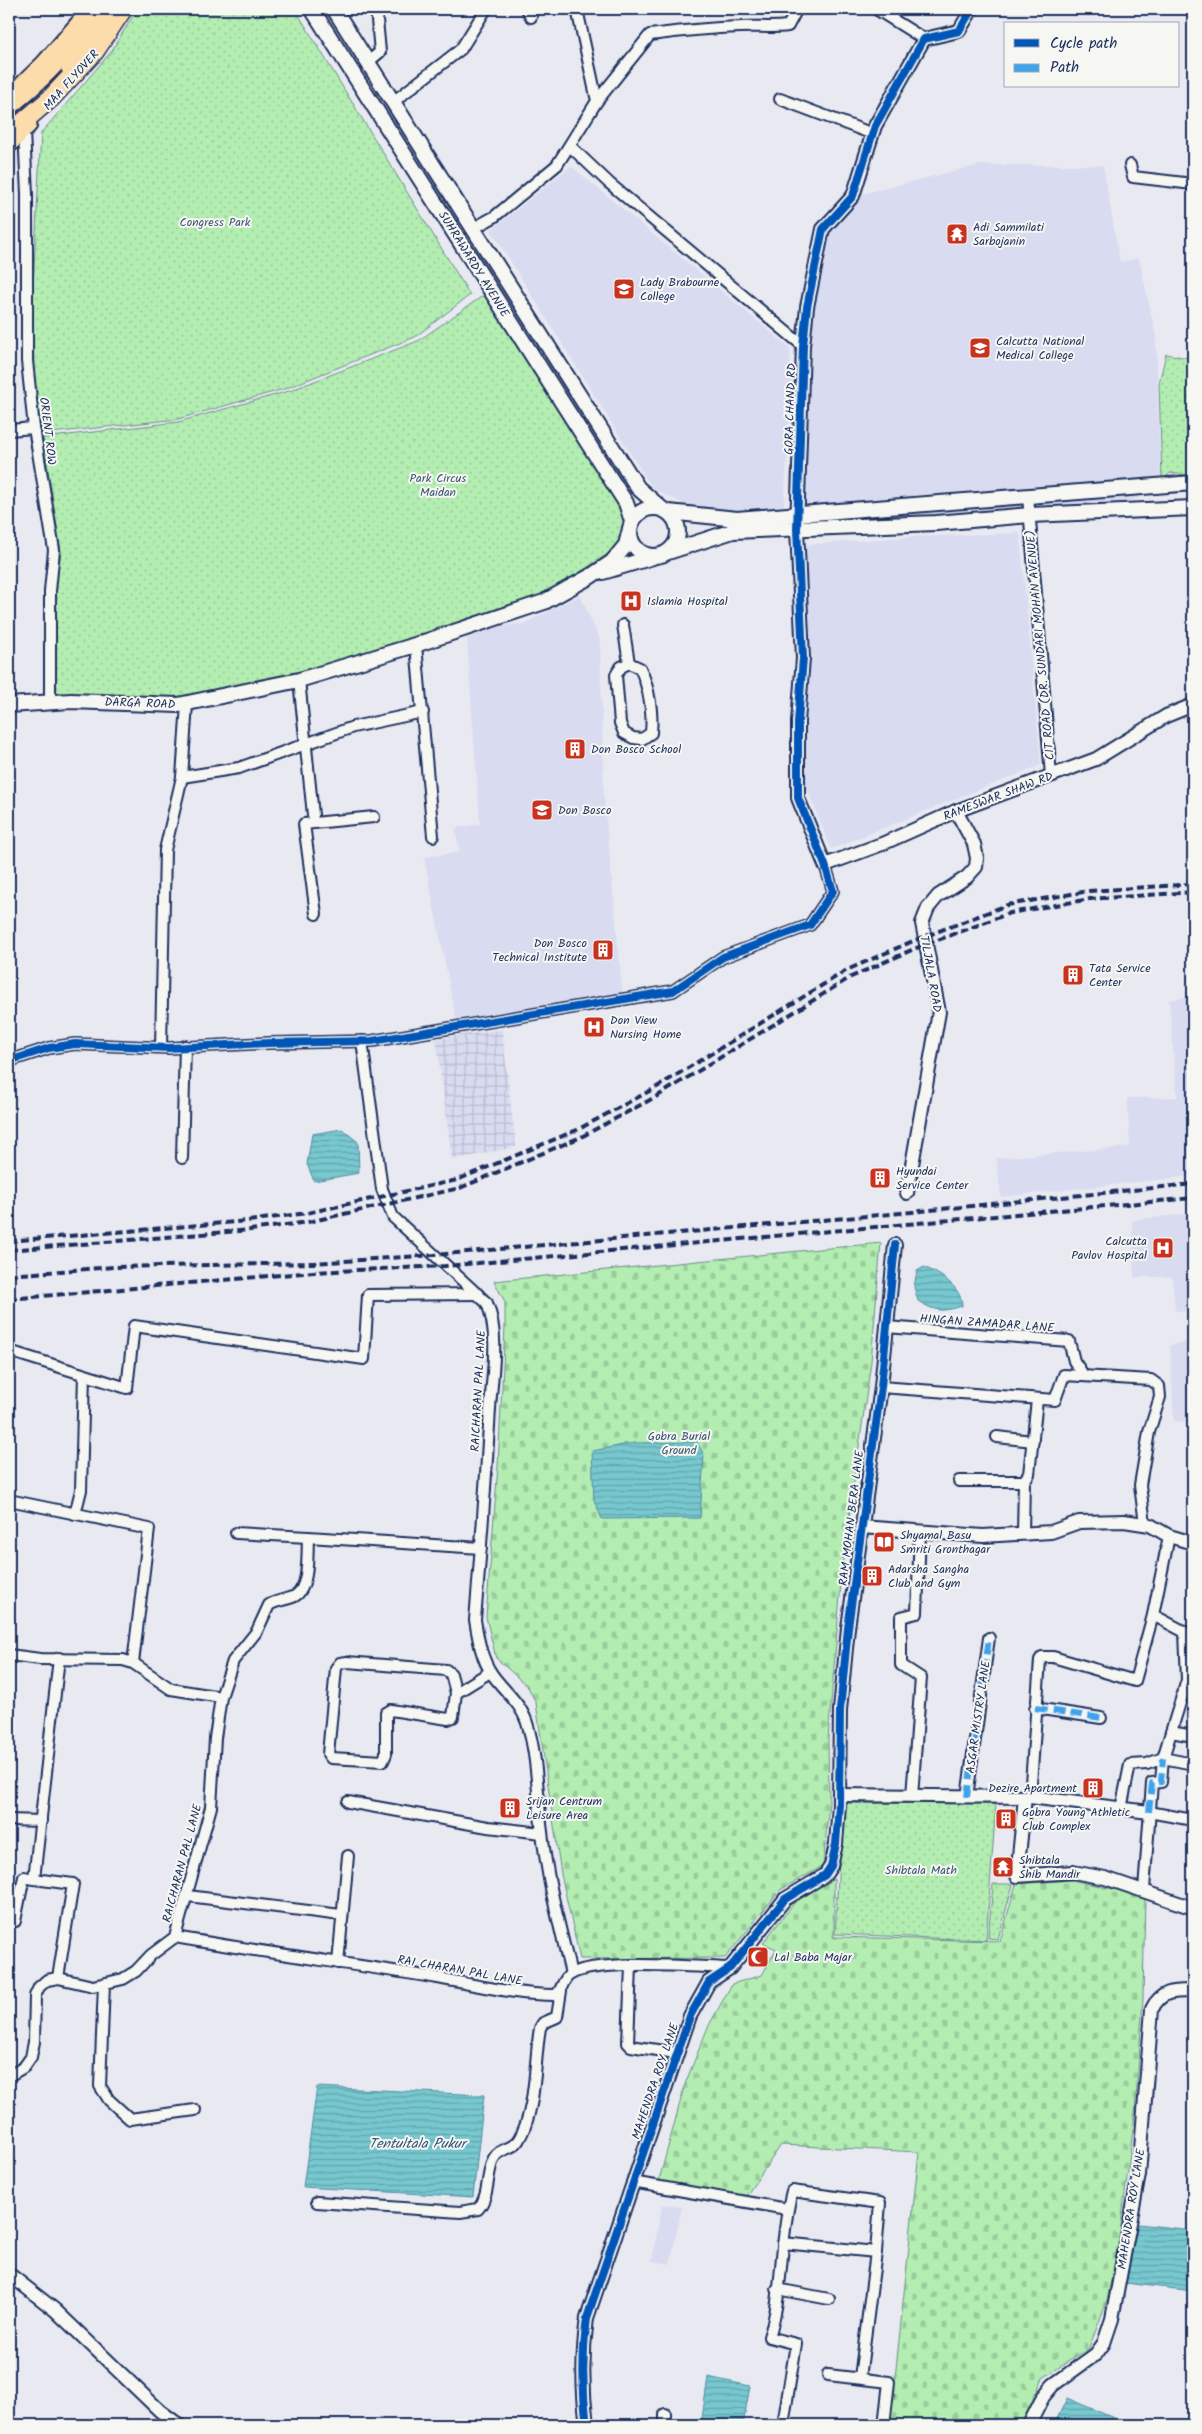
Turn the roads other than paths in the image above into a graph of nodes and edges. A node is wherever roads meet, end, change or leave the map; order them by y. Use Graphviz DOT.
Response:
graph roads {
  1 [pos="91,9"];
  2 [pos="112,9"];
  3 [pos="124,9"];
  4 [pos="312,9"];
  5 [pos="334,9"];
  6 [pos="376,9"];
  7 [pos="486,9"];
  8 [pos="577,9"];
  9 [pos="797,9"];
  10 [pos="876,9"];
  11 [pos="972,9"];
  12 [pos="924,39"];
  13 [pos="368,62"];
  14 [pos="48,89"];
  15 [pos="9,97"];
  16 [pos="780,99"];
  17 [pos="597,101"];
  18 [pos="393,102"];
  19 [pos="9,107"];
  20 [pos="9,122"];
  21 [pos="16,132"];
  22 [pos="872,134"];
  23 [pos="9,145"];
  24 [pos="570,146"];
  25 [pos="1130,166"];
  26 [pos="1193,184"];
  27 [pos="474,228"];
  28 [pos="803,346"];
  29 [pos="34,428"];
  30 [pos="9,430"];
  31 [pos="1193,483"];
  32 [pos="1028,496"];
  33 [pos="1193,508"];
  34 [pos="665,511"];
  35 [pos="798,514"];
  36 [pos="1030,515"];
  37 [pos="631,525"];
  38 [pos="797,529"];
  39 [pos="668,552"];
  40 [pos="653,557"];
  41 [pos="591,576"];
  42 [pos="623,625"];
  43 [pos="416,645"];
  44 [pos="629,663"];
  45 [pos="299,680"];
  46 [pos="50,703"];
  47 [pos="187,704"];
  48 [pos="9,705"];
  49 [pos="1193,705"];
  50 [pos="423,712"];
  51 [pos="306,744"];
  52 [pos="1051,776"];
  53 [pos="182,777"];
  54 [pos="956,811"];
  55 [pos="313,815"];
  56 [pos="374,817"];
  57 [pos="433,836"];
  58 [pos="826,865"];
  59 [pos="316,914"];
  60 [pos="362,1041"];
  61 [pos="185,1046"];
  62 [pos="162,1047"];
  63 [pos="9,1061"];
  64 [pos="182,1158"];
  65 [pos="907,1193"];
  66 [pos="895,1245"];
  67 [pos="478,1294"];
  68 [pos="886,1327"];
  69 [pos="9,1351"];
  70 [pos="84,1374"];
  71 [pos="1084,1376"];
  72 [pos="881,1388"];
  73 [pos="1037,1400"];
  74 [pos="997,1437"];
  75 [pos="1033,1441"];
  76 [pos="959,1481"];
  77 [pos="1024,1481"];
  78 [pos="9,1500"];
  79 [pos="75,1514"];
  80 [pos="1145,1524"];
  81 [pos="861,1527"];
  82 [pos="920,1531"];
  83 [pos="236,1533"];
  84 [pos="1023,1534"];
  85 [pos="1169,1536"];
  86 [pos="308,1537"];
  87 [pos="1193,1544"];
  88 [pos="481,1548"];
  89 [pos="1153,1616"];
  90 [pos="989,1638"];
  91 [pos="9,1655"];
  92 [pos="59,1658"];
  93 [pos="133,1663"];
  94 [pos="490,1672"];
  95 [pos="1190,1681"];
  96 [pos="456,1693"];
  97 [pos="221,1697"];
  98 [pos="1036,1708"];
  99 [pos="1101,1718"];
  100 [pos="1171,1732"];
  101 [pos="1193,1736"];
  102 [pos="1163,1758"];
  103 [pos="1193,1764"];
  104 [pos="839,1795"];
  105 [pos="912,1796"];
  106 [pos="967,1797"];
  107 [pos="1027,1797"];
  108 [pos="348,1802"];
  109 [pos="1121,1809"];
  110 [pos="1149,1812"];
  111 [pos="9,1820"];
  112 [pos="1193,1820"];
  113 [pos="42,1822"];
  114 [pos="542,1833"];
  115 [pos="348,1856"];
  116 [pos="34,1879"];
  117 [pos="1144,1890"];
  118 [pos="188,1896"];
  119 [pos="1193,1908"];
  120 [pos="341,1915"];
  121 [pos="9,1921"];
  122 [pos="175,1936"];
  123 [pos="338,1963"];
  124 [pos="631,1966"];
  125 [pos="730,1968"];
  126 [pos="570,1974"];
  127 [pos="58,1978"];
  128 [pos="104,1984"];
  129 [pos="561,1991"];
  130 [pos="1193,1991"];
  131 [pos="676,2053"];
  132 [pos="9,2076"];
  133 [pos="194,2110"];
  134 [pos="632,2182"];
  135 [pos="317,2202"];
  136 [pos="787,2209"];
  137 [pos="783,2242"];
  138 [pos="876,2252"];
  139 [pos="9,2274"];
  140 [pos="777,2289"];
  141 [pos="829,2299"];
  142 [pos="828,2375"];
  143 [pos="860,2378"];
  144 [pos="665,2414"];
  145 [pos="179,2425"];
  146 [pos="587,2425"];
  147 [pos="665,2425"];
  148 [pos="784,2425"];
  149 [pos="884,2425"];
  150 [pos="1029,2425"];
  1 -- 15 [label="main road"];
  1 -- 19 [label="highway, MAA FLYOVER"];
  2 -- 14 [label="highway, MAA FLYOVER"];
  3 -- 21 [label="highway"];
  4 -- 37 [label="main road, SUHRAWARDY AVENUE"];
  5 -- 13 [label="main road, SUHRAWARDY AVENUE"];
  6 -- 13 [label="street"];
  7 -- 18 [label="street"];
  8 -- 17 [label="street"];
  9 -- 17 [label="street"];
  10 -- 12 [label="street"];
  11 -- 12 [label="street"];
  12 -- 22 [label="street, GORA CHAND RD"];
  13 -- 18 [label="main road, SUHRAWARDY AVENUE"];
  14 -- 20 [label="highway, MAA FLYOVER"];
  16 -- 22 [label="street"];
  17 -- 24 [label="street"];
  18 -- 27 [label="main road, SUHRAWARDY AVENUE"];
  21 -- 23 [label="main road"];
  21 -- 29 [label="street, ORIENT ROW"];
  22 -- 28 [label="street, GORA CHAND RD"];
  24 -- 27 [label="street"];
  24 -- 28 [label="street"];
  25 -- 26 [label="street"];
  27 -- 34 [label="main road, SUHRAWARDY AVENUE"];
  28 -- 35 [label="street, GORA CHAND RD"];
  29 -- 30 [label="street"];
  29 -- 46 [label="street, ORIENT ROW"];
  31 -- 32 [label="main road"];
  32 -- 35 [label="main road"];
  32 -- 36 [label="street, CIT ROAD (DR. SUNDARI MOHAN AVENUE)"];
  33 -- 36 [label="main road, CIT ROAD (DR. SUNDARI MOHAN AVENUE)"];
  34 -- 35 [label="main road"];
  34 -- 37 [label="main road"];
  34 -- 39 [label="main road"];
  35 -- 38 [label="street, GORA CHAND RD"];
  36 -- 38 [label="main road, CIT ROAD (DR. SUNDARI MOHAN AVENUE)"];
  36 -- 52 [label="street, CIT ROAD (DR. SUNDARI MOHAN AVENUE)"];
  37 -- 40 [label="main road"];
  37 -- 41 [label="main road, DARGA ROAD"];
  38 -- 39 [label="main road, CIT ROAD (DR. SUNDARI MOHAN AVENUE)"];
  38 -- 58 [label="street, GORA CHAND RD"];
  39 -- 40 [label="main road"];
  40 -- 41 [label="main road, DARGA ROAD"];
  41 -- 43 [label="main road, DARGA ROAD"];
  42 -- 44 [label="street"];
  43 -- 45 [label="main road, DARGA ROAD"];
  43 -- 50 [label="street"];
  44 -- 44 [label="street"];
  45 -- 47 [label="main road, DARGA ROAD"];
  45 -- 51 [label="street"];
  46 -- 47 [label="main road, DARGA ROAD"];
  46 -- 48 [label="main road, DARGA ROAD"];
  47 -- 53 [label="street"];
  49 -- 52 [label="street, RAMESWAR SHAW RD"];
  50 -- 51 [label="street"];
  50 -- 57 [label="street"];
  51 -- 53 [label="street"];
  51 -- 55 [label="street"];
  52 -- 54 [label="street, RAMESWAR SHAW RD"];
  53 -- 62 [label="street"];
  54 -- 58 [label="street, RAMESWAR SHAW RD"];
  54 -- 65 [label="street, TILJALA ROAD"];
  56 -- 59 [label="street"];
  58 -- 60 [label="street"];
  60 -- 61 [label="street"];
  60 -- 67 [label="street, RAICHARAN PAL LANE"];
  61 -- 62 [label="street"];
  61 -- 64 [label="street"];
  62 -- 63 [label="street"];
  66 -- 68 [label="street, RAM MOHAN BERA LANE"];
  67 -- 70 [label="street"];
  67 -- 88 [label="street, RAICHARAN PAL LANE"];
  68 -- 71 [label="street, HINGAN ZAMADAR LANE"];
  68 -- 72 [label="street, RAM MOHAN BERA LANE"];
  69 -- 70 [label="street"];
  70 -- 79 [label="street"];
  71 -- 73 [label="street"];
  71 -- 80 [label="street"];
  72 -- 73 [label="street"];
  72 -- 81 [label="street, RAM MOHAN BERA LANE"];
  73 -- 75 [label="street"];
  74 -- 75 [label="street"];
  75 -- 77 [label="street"];
  76 -- 77 [label="street"];
  77 -- 84 [label="street"];
  78 -- 79 [label="street"];
  79 -- 93 [label="street"];
  80 -- 84 [label="street"];
  80 -- 85 [label="street"];
  81 -- 82 [label="street"];
  81 -- 104 [label="street, RAM MOHAN BERA LANE"];
  82 -- 84 [label="street"];
  82 -- 105 [label="street"];
  83 -- 86 [label="street"];
  85 -- 87 [label="street"];
  85 -- 89 [label="street"];
  86 -- 88 [label="street"];
  86 -- 97 [label="street, RAICHARAN PAL LANE"];
  88 -- 94 [label="street, RAICHARAN PAL LANE"];
  89 -- 95 [label="street"];
  89 -- 98 [label="street"];
  90 -- 106 [label="street, ASGAR MISTRY LANE"];
  91 -- 92 [label="street"];
  92 -- 93 [label="street"];
  92 -- 113 [label="street"];
  93 -- 97 [label="street"];
  94 -- 96 [label="street"];
  94 -- 114 [label="street, RAICHARAN PAL LANE"];
  95 -- 100 [label="street"];
  96 -- 96 [label="street"];
  97 -- 118 [label="street, RAICHARAN PAL LANE"];
  98 -- 99 [label="street"];
  98 -- 107 [label="street"];
  100 -- 101 [label="street"];
  100 -- 102 [label="street"];
  102 -- 103 [label="street"];
  102 -- 109 [label="street"];
  102 -- 110 [label="street"];
  104 -- 105 [label="street"];
  104 -- 125 [label="street, MAHENDRA ROY LANE"];
  105 -- 106 [label="street"];
  106 -- 107 [label="street"];
  107 -- 109 [label="street"];
  107 -- 117 [label="street"];
  108 -- 114 [label="street"];
  109 -- 110 [label="street"];
  110 -- 112 [label="street"];
  110 -- 117 [label="street"];
  111 -- 113 [label="street"];
  113 -- 116 [label="street"];
  114 -- 126 [label="street, RAICHARAN PAL LANE"];
  115 -- 120 [label="street"];
  116 -- 121 [label="street"];
  116 -- 127 [label="street"];
  117 -- 119 [label="street"];
  118 -- 120 [label="street"];
  118 -- 122 [label="street, RAICHARAN PAL LANE"];
  120 -- 123 [label="street"];
  122 -- 123 [label="street, RAI CHARAN PAL LANE"];
  122 -- 128 [label="street, RAICHARAN PAL LANE"];
  123 -- 129 [label="street, RAI CHARAN PAL LANE"];
  124 -- 125 [label="street"];
  124 -- 126 [label="street"];
  124 -- 131 [label="street"];
  125 -- 131 [label="street, MAHENDRA ROY LANE"];
  126 -- 129 [label="street"];
  127 -- 128 [label="street, RAICHARAN PAL LANE"];
  127 -- 132 [label="street"];
  128 -- 133 [label="street"];
  129 -- 135 [label="street"];
  130 -- 150 [label="street, MAHENDRA ROY LANE"];
  131 -- 134 [label="street, MAHENDRA ROY LANE"];
  134 -- 136 [label="street"];
  134 -- 146 [label="street, MAHENDRA ROY LANE"];
  136 -- 137 [label="street"];
  136 -- 138 [label="street"];
  137 -- 138 [label="street"];
  137 -- 140 [label="street"];
  138 -- 143 [label="street"];
  139 -- 145 [label="street"];
  140 -- 141 [label="street"];
  140 -- 148 [label="street"];
  142 -- 143 [label="street"];
  143 -- 149 [label="street"];
  144 -- 147 [label="street"];
}
